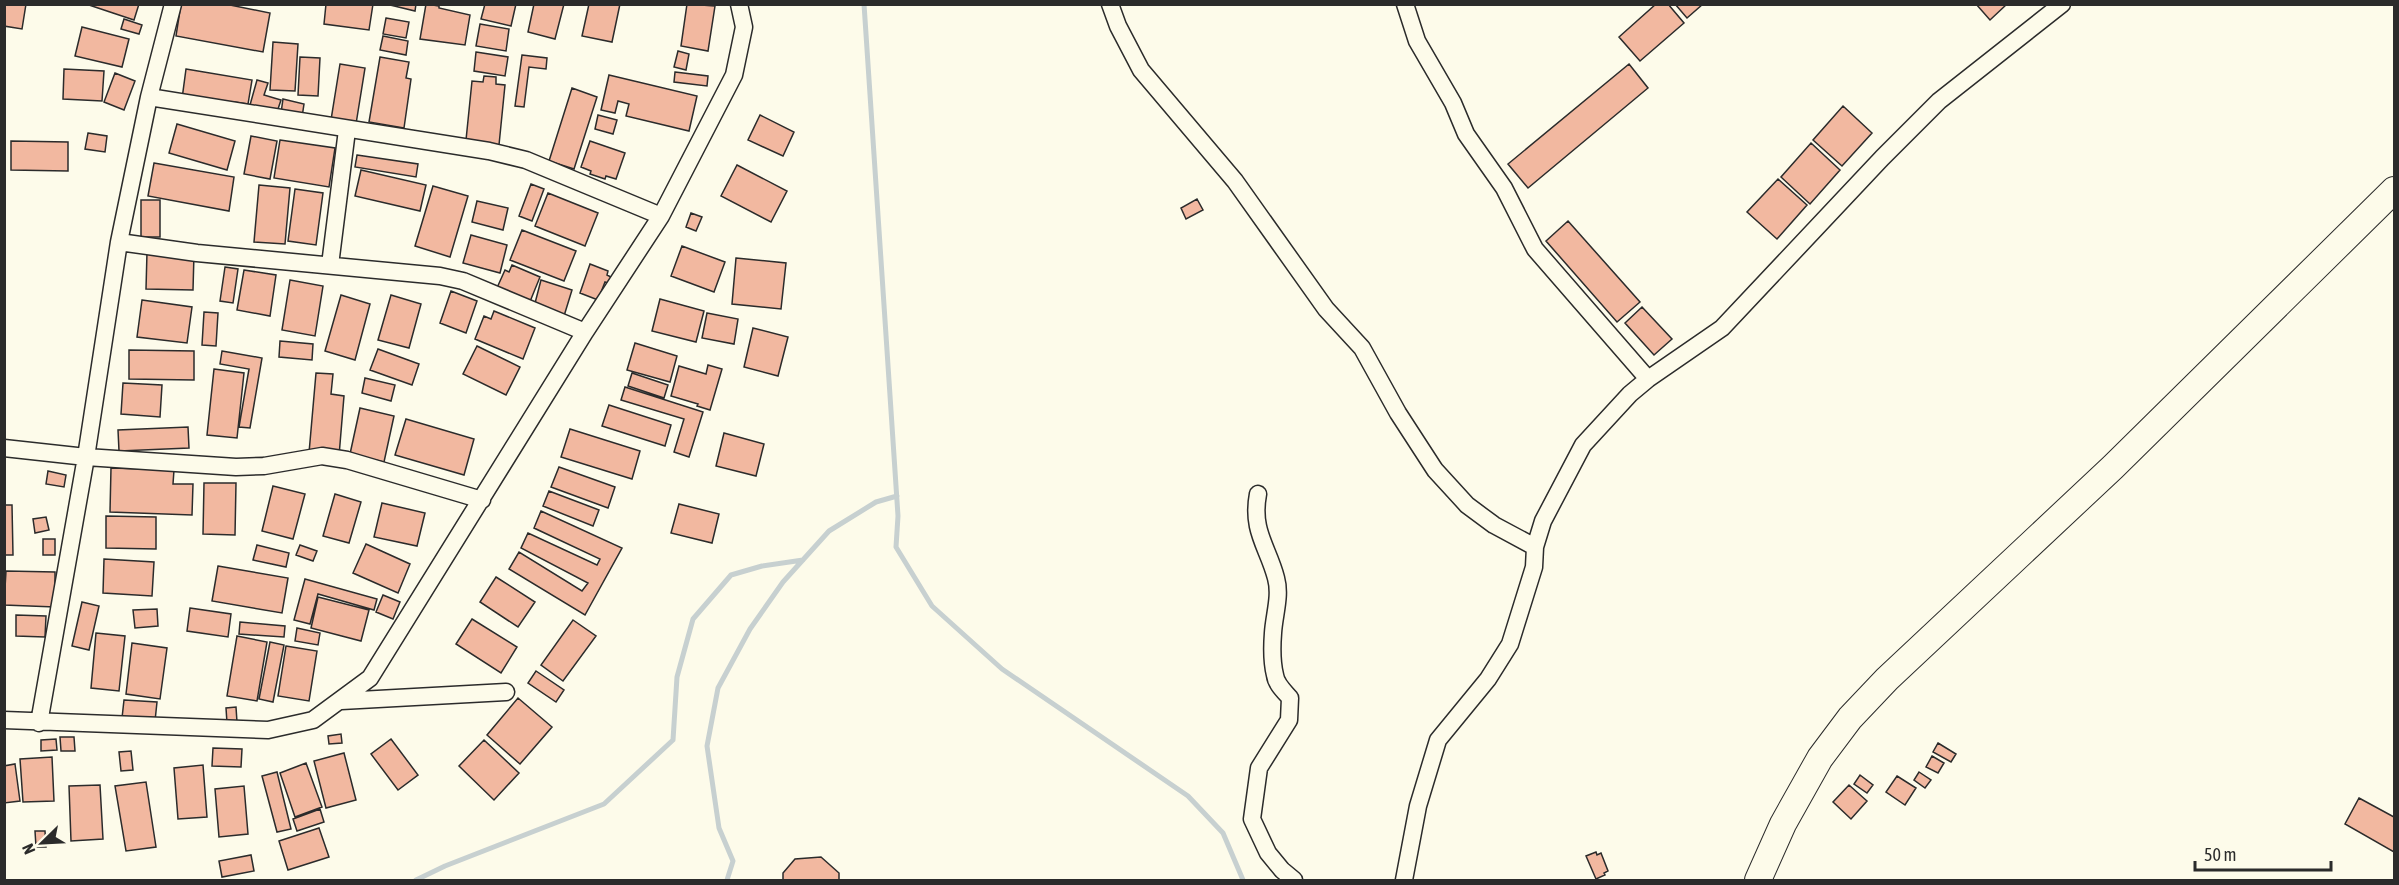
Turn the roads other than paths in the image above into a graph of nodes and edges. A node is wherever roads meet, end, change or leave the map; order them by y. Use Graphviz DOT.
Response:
graph roads {
  1 [pos="173,4"];
  2 [pos="739,4"];
  3 [pos="1110,4"];
  4 [pos="1405,4"];
  5 [pos="2062,4"];
  6 [pos="2040,10"];
  7 [pos="149,97"];
  8 [pos="346,129"];
  9 [pos="2394,190"];
  10 [pos="661,216"];
  11 [pos="119,242"];
  12 [pos="330,265"];
  13 [pos="585,332"];
  14 [pos="1648,379"];
  15 [pos="4,448"];
  16 [pos="86,457"];
  17 [pos="1258,494"];
  18 [pos="482,500"];
  19 [pos="1535,547"];
  20 [pos="506,692"];
  21 [pos="341,701"];
  22 [pos="4,720"];
  23 [pos="39,723"];
  24 [pos="1294,880"];
  25 [pos="1404,880"];
  26 [pos="1758,880"];
  1 -- 7 [label="street"];
  2 -- 10 [label="street"];
  3 -- 19 [label="street"];
  4 -- 14 [label="street"];
  5 -- 6 [label="street"];
  6 -- 14 [label="street"];
  7 -- 8 [label="street"];
  7 -- 11 [label="street"];
  8 -- 10 [label="street"];
  8 -- 12 [label="street"];
  9 -- 26 [label="main road"];
  10 -- 13 [label="street"];
  11 -- 12 [label="street"];
  11 -- 16 [label="street"];
  12 -- 13 [label="street"];
  13 -- 18 [label="street"];
  14 -- 19 [label="street"];
  15 -- 16 [label="street"];
  16 -- 18 [label="street"];
  16 -- 23 [label="street"];
  17 -- 24 [label="street"];
  18 -- 21 [label="street"];
  19 -- 25 [label="street"];
  20 -- 21 [label="street"];
  21 -- 23 [label="street"];
  22 -- 23 [label="street"];
}
